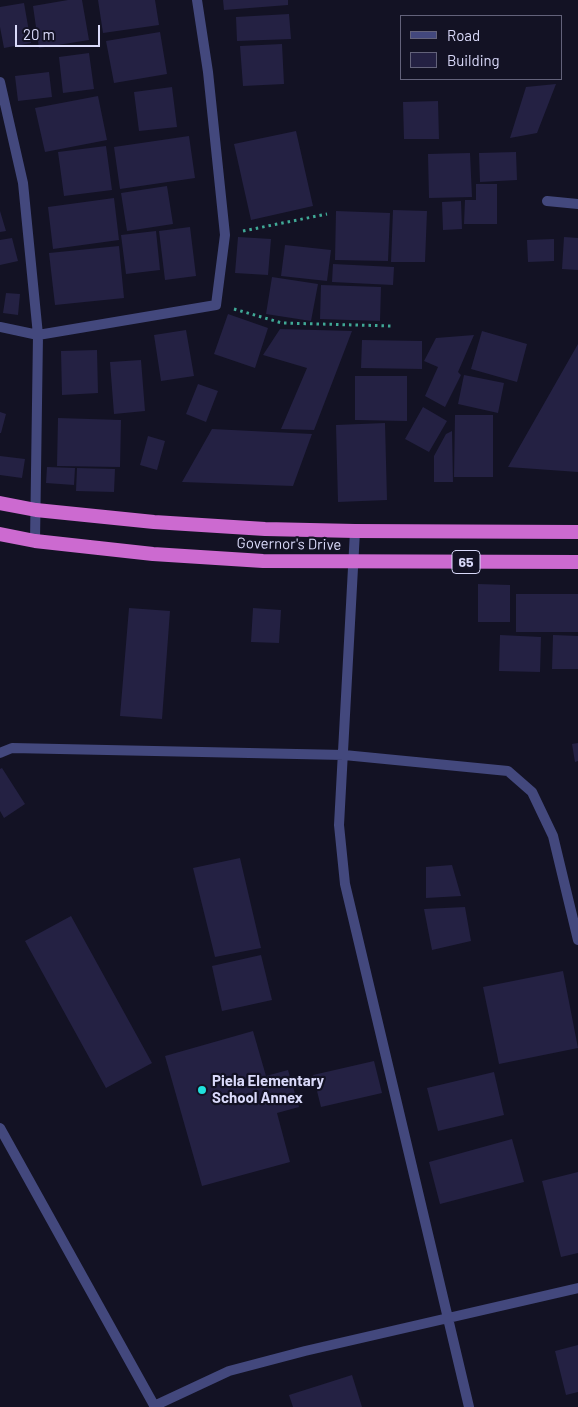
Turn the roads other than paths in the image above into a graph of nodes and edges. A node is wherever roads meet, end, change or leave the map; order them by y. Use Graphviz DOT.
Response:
graph roads {
  1 [pos="197,0"];
  2 [pos="0,82"];
  3 [pos="548,201"];
  4 [pos="578,204"];
  5 [pos="0,327"];
  6 [pos="38,335"];
  7 [pos="0,503"];
  8 [pos="36,510"];
  9 [pos="355,531"];
  10 [pos="578,532"];
  11 [pos="0,534"];
  12 [pos="35,541"];
  13 [pos="354,562"];
  14 [pos="578,562"];
  15 [pos="0,753"];
  16 [pos="344,755"];
  17 [pos="578,940"];
  18 [pos="0,1128"];
  19 [pos="578,1288"];
  20 [pos="449,1317"];
  21 [pos="155,1406"];
  22 [pos="469,1407"];
  1 -- 6 [label="street"];
  2 -- 6 [label="street"];
  3 -- 4 [label="street"];
  5 -- 6 [label="street"];
  6 -- 8 [label="street"];
  7 -- 8 [label="highway, Governor's Drive / 65"];
  8 -- 9 [label="highway, Governor's Drive / 65"];
  8 -- 12 [label="street"];
  9 -- 10 [label="highway, Governor's Drive / 65"];
  9 -- 13 [label="street"];
  11 -- 12 [label="highway, Governor's Drive / 65"];
  12 -- 13 [label="highway, Governor's Drive / 65"];
  13 -- 14 [label="highway, Governor's Drive / 65"];
  13 -- 16 [label="street"];
  15 -- 16 [label="street"];
  16 -- 17 [label="street"];
  16 -- 20 [label="street"];
  18 -- 21 [label="street"];
  19 -- 20 [label="street"];
  20 -- 21 [label="street"];
  20 -- 22 [label="street"];
}
